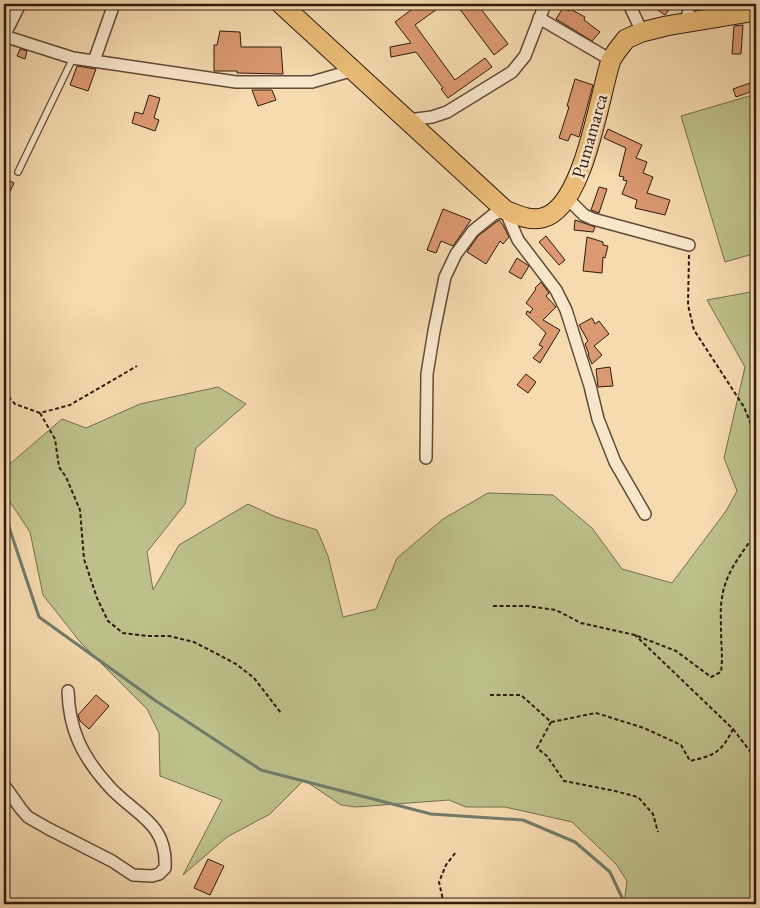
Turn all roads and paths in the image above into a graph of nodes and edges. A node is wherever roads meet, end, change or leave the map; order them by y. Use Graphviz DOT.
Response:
graph roads {
  1 [pos="20,4"];
  2 [pos="114,4"];
  3 [pos="280,4"];
  4 [pos="545,4"];
  5 [pos="629,4"];
  6 [pos="689,4"];
  7 [pos="756,11"];
  8 [pos="539,18"];
  9 [pos="687,23"];
  10 [pos="642,32"];
  11 [pos="4,36"];
  12 [pos="73,58"];
  13 [pos="611,60"];
  14 [pos="94,61"];
  15 [pos="354,70"];
  16 [pos="408,120"];
  17 [pos="18,172"];
  18 [pos="567,198"];
  19 [pos="505,210"];
  20 [pos="689,245"];
  21 [pos="137,366"];
  22 [pos="4,392"];
  23 [pos="40,413"];
  24 [pos="756,437"];
  25 [pos="426,458"];
  26 [pos="645,514"];
  27 [pos="756,533"];
  28 [pos="493,606"];
  29 [pos="635,635"];
  30 [pos="68,691"];
  31 [pos="490,695"];
  32 [pos="281,713"];
  33 [pos="551,722"];
  34 [pos="733,729"];
  35 [pos="756,759"];
  36 [pos="4,785"];
  37 [pos="658,832"];
  38 [pos="456,852"];
  39 [pos="444,904"];
  1 -- 11 [label="street"];
  2 -- 14 [label="street"];
  3 -- 15 [label="main road, Pumamarca"];
  4 -- 8 [label="street"];
  5 -- 10 [label="street"];
  6 -- 9 [label="street"];
  7 -- 9 [label="main road, Pumamarca"];
  8 -- 13 [label="street"];
  8 -- 16 [label="street"];
  9 -- 10 [label="main road, Pumamarca"];
  10 -- 13 [label="main road, Pumamarca"];
  11 -- 12 [label="street"];
  12 -- 14 [label="street"];
  12 -- 17 [label="lane"];
  13 -- 18 [label="main road, Pumamarca"];
  14 -- 15 [label="street"];
  15 -- 16 [label="main road, Pumamarca"];
  16 -- 19 [label="main road, Pumamarca"];
  18 -- 19 [label="main road, Pumamarca"];
  18 -- 20 [label="street"];
  19 -- 25 [label="street"];
  19 -- 26 [label="street"];
  20 -- 24 [label="path"];
  21 -- 23 [label="path"];
  22 -- 23 [label="path"];
  23 -- 32 [label="path"];
  27 -- 29 [label="path"];
  28 -- 29 [label="path"];
  29 -- 34 [label="path"];
  30 -- 36 [label="street"];
  31 -- 33 [label="path"];
  33 -- 34 [label="path"];
  33 -- 37 [label="path"];
  34 -- 35 [label="path"];
  38 -- 39 [label="path"];
}
